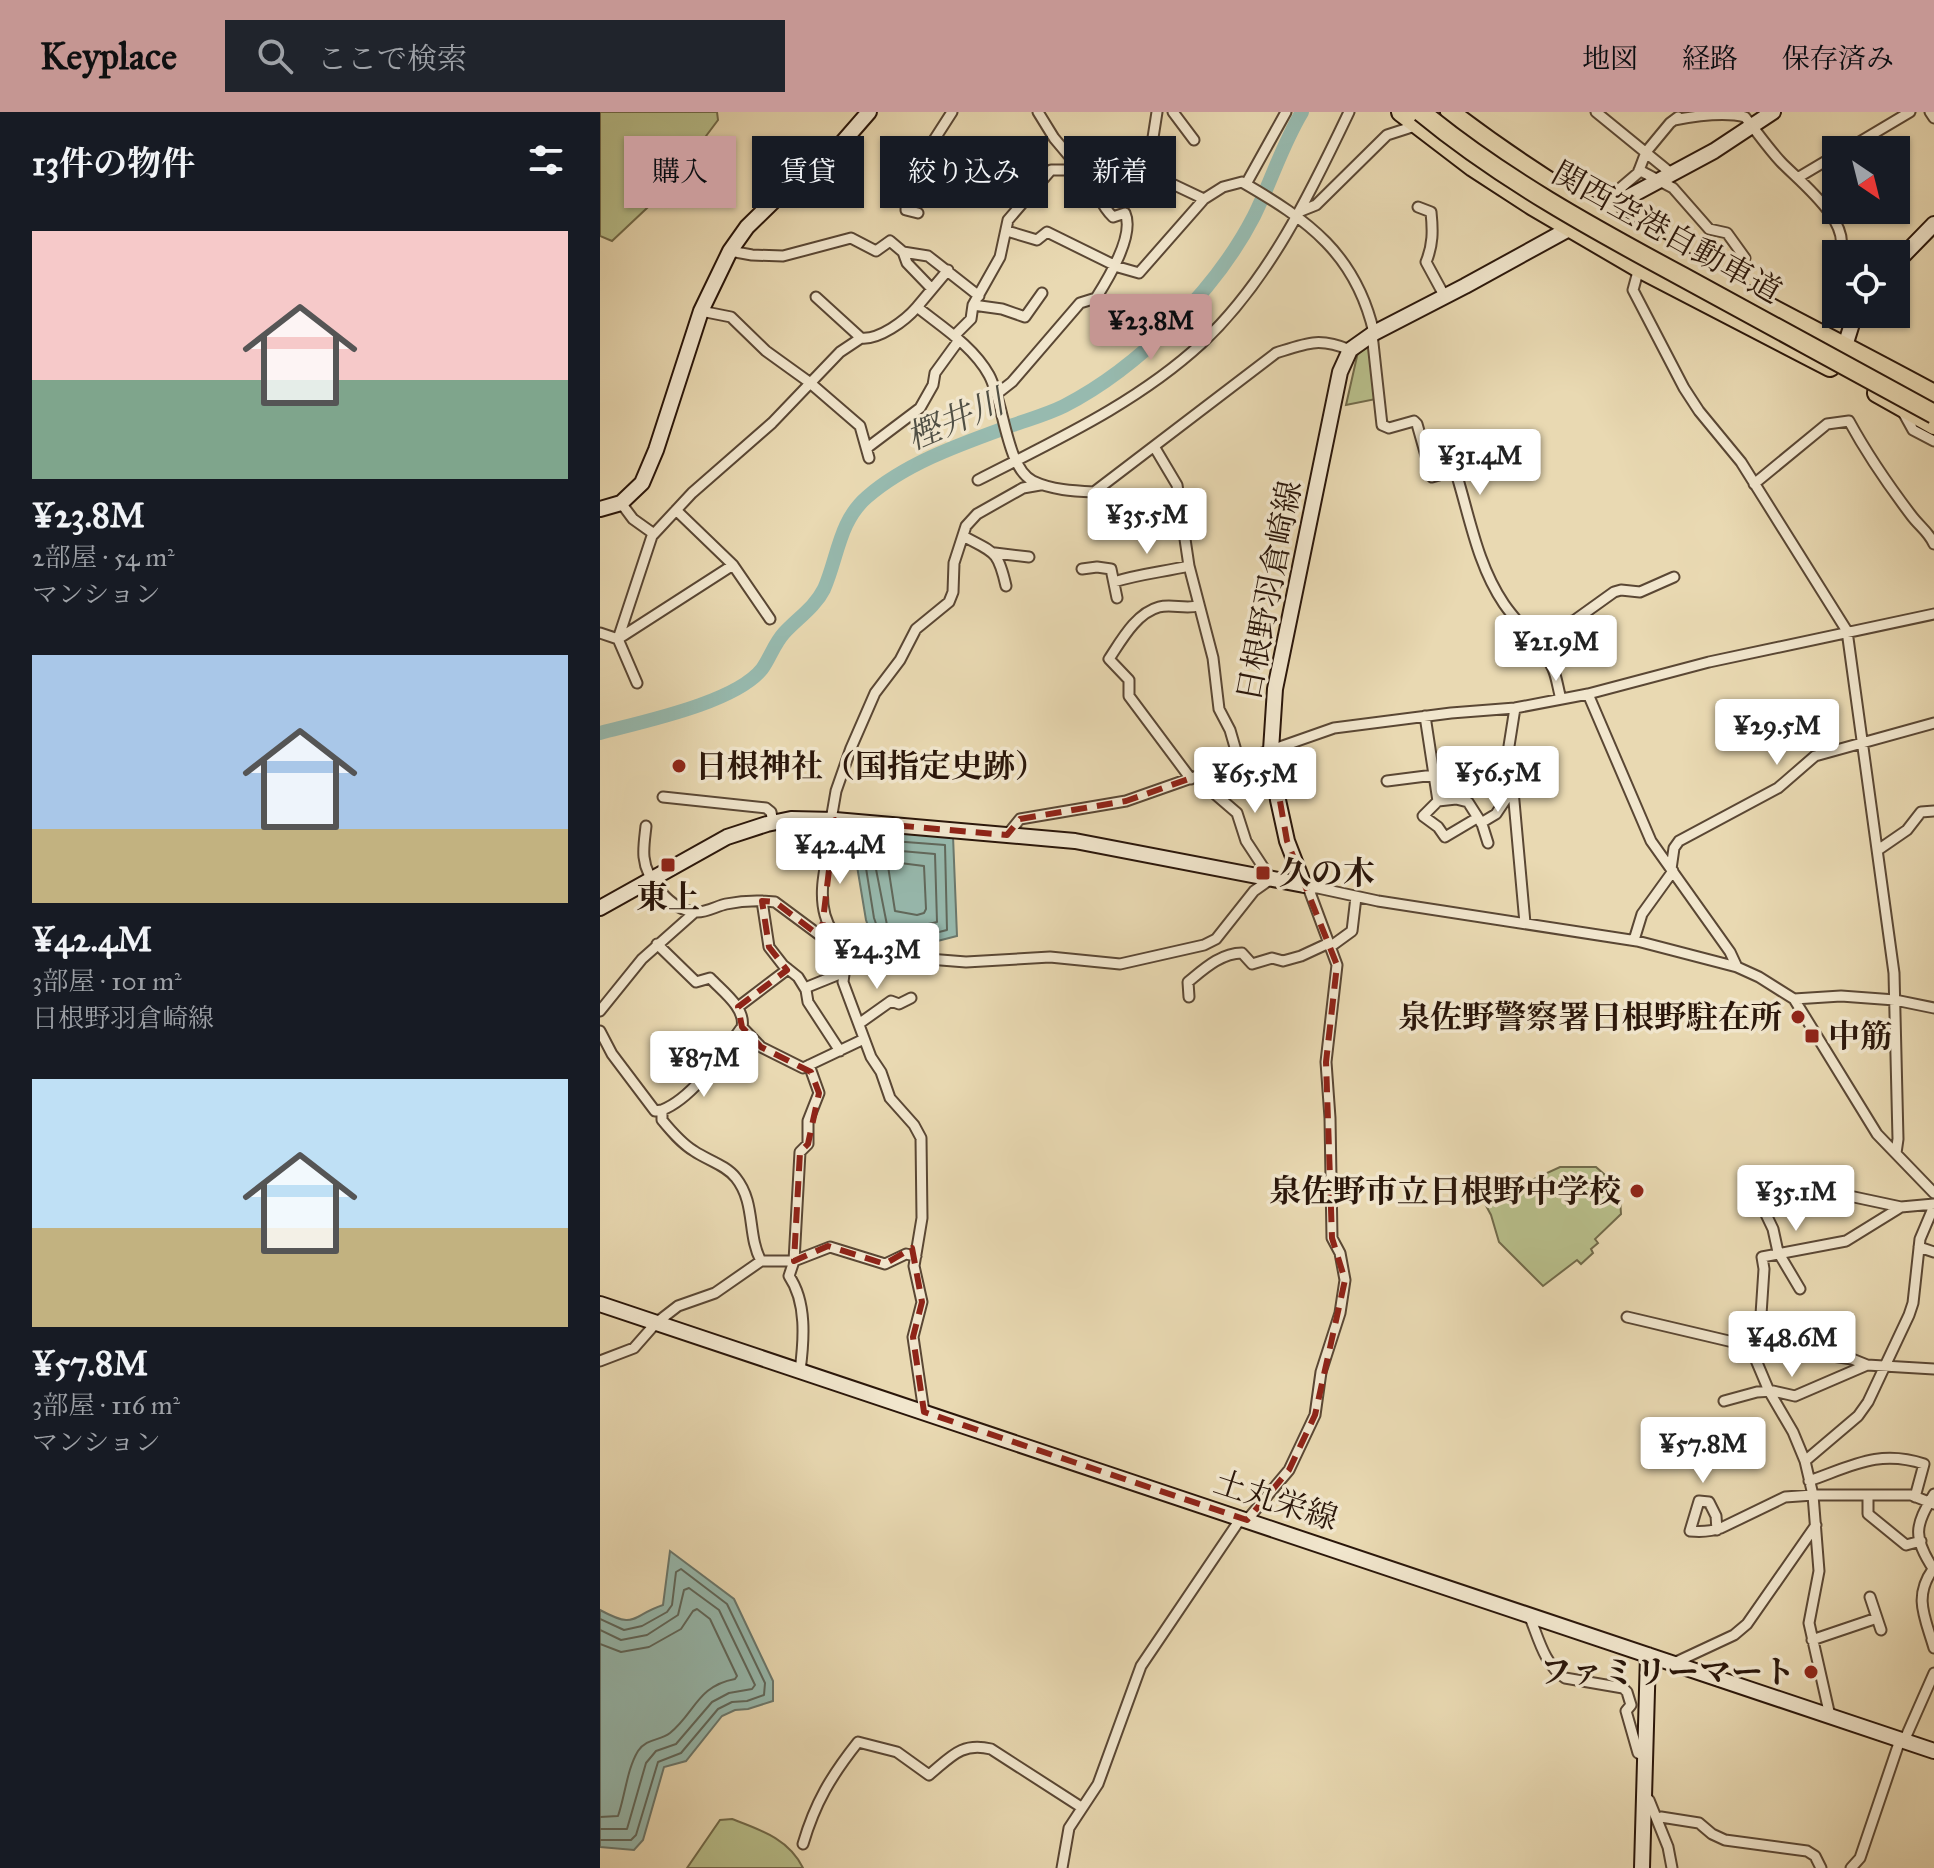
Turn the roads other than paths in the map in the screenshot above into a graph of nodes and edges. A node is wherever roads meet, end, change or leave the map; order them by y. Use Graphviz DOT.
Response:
graph roads {
  1 [pos="869,112"];
  2 [pos="952,112"];
  3 [pos="1038,112"];
  4 [pos="1157,112"];
  5 [pos="1173,112"];
  6 [pos="1286,112"];
  7 [pos="1349,112"];
  8 [pos="1401,112"];
  9 [pos="1596,112"];
  10 [pos="1683,112"];
  11 [pos="1712,112"];
  12 [pos="1773,112"];
  13 [pos="1910,112"];
  14 [pos="1930,112"];
  15 [pos="1451,113"];
  16 [pos="1419,118"];
  17 [pos="1934,118"];
  18 [pos="1674,120"];
  19 [pos="1753,127"];
  20 [pos="937,136"];
  21 [pos="1153,136"];
  22 [pos="1870,136"];
  23 [pos="1194,140"];
  24 [pos="1064,148"];
  25 [pos="1646,152"];
  26 [pos="1822,163"];
  27 [pos="1064,170"];
  28 [pos="1639,170"];
  29 [pos="1666,177"];
  30 [pos="1799,177"];
  31 [pos="1246,184"];
  32 [pos="1176,186"];
  33 [pos="1204,199"];
  34 [pos="1418,207"];
  35 [pos="906,208"];
  36 [pos="1105,208"];
  37 [pos="1598,211"];
  38 [pos="918,213"];
  39 [pos="1300,213"];
  40 [pos="1934,224"];
  41 [pos="1571,227"];
  42 [pos="1007,231"];
  43 [pos="1841,240"];
  44 [pos="1910,249"];
  45 [pos="730,251"];
  46 [pos="903,252"];
  47 [pos="1745,258"];
  48 [pos="1116,265"];
  49 [pos="1639,268"];
  50 [pos="948,270"];
  51 [pos="932,289"];
  52 [pos="1042,293"];
  53 [pos="816,297"];
  54 [pos="1445,297"];
  55 [pos="976,300"];
  56 [pos="917,307"];
  57 [pos="701,311"];
  58 [pos="1850,328"];
  59 [pos="1373,334"];
  60 [pos="861,338"];
  61 [pos="956,338"];
  62 [pos="1845,346"];
  63 [pos="1350,350"];
  64 [pos="1886,368"];
  65 [pos="809,382"];
  66 [pos="1934,382"];
  67 [pos="998,393"];
  68 [pos="1934,394"];
  69 [pos="1934,401"];
  70 [pos="1899,405"];
  71 [pos="1934,414"];
  72 [pos="1934,425"];
  73 [pos="1934,441"];
  74 [pos="1155,448"];
  75 [pos="1015,461"];
  76 [pos="978,480"];
  77 [pos="1044,484"];
  78 [pos="1754,484"];
  79 [pos="621,503"];
  80 [pos="600,509"];
  81 [pos="676,510"];
  82 [pos="654,534"];
  83 [pos="965,537"];
  84 [pos="1934,544"];
  85 [pos="995,553"];
  86 [pos="1029,557"];
  87 [pos="733,565"];
  88 [pos="1189,566"];
  89 [pos="1082,569"];
  90 [pos="1674,577"];
  91 [pos="1114,582"];
  92 [pos="1006,586"];
  93 [pos="1117,598"];
  94 [pos="1198,606"];
  95 [pos="1934,614"];
  96 [pos="770,619"];
  97 [pos="1847,631"];
  98 [pos="600,633"];
  99 [pos="1530,636"];
  100 [pos="618,639"];
  101 [pos="637,683"];
  102 [pos="1588,694"];
  103 [pos="1561,699"];
  104 [pos="1515,708"];
  105 [pos="1425,716"];
  106 [pos="1934,723"];
  107 [pos="1863,744"];
  108 [pos="1271,750"];
  109 [pos="1239,761"];
  110 [pos="1434,775"];
  111 [pos="1195,778"];
  112 [pos="1387,781"];
  113 [pos="1512,790"];
  114 [pos="663,797"];
  115 [pos="1438,801"];
  116 [pos="1934,811"];
  117 [pos="833,820"];
  118 [pos="1479,820"];
  119 [pos="773,823"];
  120 [pos="646,826"];
  121 [pos="1007,835"];
  122 [pos="1488,843"];
  123 [pos="1878,850"];
  124 [pos="1672,870"];
  125 [pos="652,879"];
  126 [pos="1271,879"];
  127 [pos="1306,886"];
  128 [pos="1356,897"];
  129 [pos="762,901"];
  130 [pos="600,908"];
  131 [pos="695,912"];
  132 [pos="1525,923"];
  133 [pos="1216,939"];
  134 [pos="1634,940"];
  135 [pos="657,944"];
  136 [pos="1329,945"];
  137 [pos="850,952"];
  138 [pos="1225,956"];
  139 [pos="1737,967"];
  140 [pos="788,969"];
  141 [pos="842,973"];
  142 [pos="805,988"];
  143 [pos="1189,997"];
  144 [pos="911,998"];
  145 [pos="1794,999"];
  146 [pos="1895,1000"];
  147 [pos="738,1007"];
  148 [pos="1934,1008"];
  149 [pos="600,1011"];
  150 [pos="860,1023"];
  151 [pos="742,1027"];
  152 [pos="600,1031"];
  153 [pos="864,1039"];
  154 [pos="840,1051"];
  155 [pos="809,1065"];
  156 [pos="662,1110"];
  157 [pos="1896,1153"];
  158 [pos="1934,1193"];
  159 [pos="1934,1205"];
  160 [pos="1901,1207"];
  161 [pos="1919,1247"];
  162 [pos="1778,1252"];
  163 [pos="1934,1252"];
  164 [pos="916,1256"];
  165 [pos="761,1261"];
  166 [pos="794,1261"];
  167 [pos="1800,1289"];
  168 [pos="600,1304"];
  169 [pos="1627,1317"];
  170 [pos="656,1323"];
  171 [pos="1754,1346"];
  172 [pos="600,1361"];
  173 [pos="1867,1365"];
  174 [pos="1885,1366"];
  175 [pos="1934,1369"];
  176 [pos="800,1371"];
  177 [pos="1769,1391"];
  178 [pos="1724,1401"];
  179 [pos="924,1412"];
  180 [pos="1805,1461"];
  181 [pos="1809,1481"];
  182 [pos="1813,1495"];
  183 [pos="1868,1495"];
  184 [pos="1915,1497"];
  185 [pos="1932,1500"];
  186 [pos="1244,1519"];
  187 [pos="1816,1525"];
  188 [pos="1717,1530"];
  189 [pos="1921,1541"];
  190 [pos="1934,1569"];
  191 [pos="1870,1597"];
  192 [pos="1529,1615"];
  193 [pos="1877,1618"];
  194 [pos="1881,1630"];
  195 [pos="1812,1640"];
  196 [pos="1934,1648"];
  197 [pos="1648,1655"];
  198 [pos="1673,1663"];
  199 [pos="1933,1679"];
  200 [pos="1830,1716"];
  201 [pos="1902,1740"];
  202 [pos="1934,1751"];
  203 [pos="1645,1756"];
  204 [pos="1644,1796"];
  205 [pos="1081,1807"];
  206 [pos="1657,1819"];
  207 [pos="803,1844"];
  208 [pos="1062,1868"];
  209 [pos="1642,1868"];
  210 [pos="1672,1868"];
  211 [pos="1821,1868"];
  212 [pos="1851,1868"];
  1 -- 45 [label="main road"];
  2 -- 20 [label="street"];
  3 -- 24 [label="street"];
  4 -- 21 [label="street"];
  5 -- 23 [label="street"];
  6 -- 31 [label="street"];
  7 -- 39 [label="street"];
  8 -- 16 [label="highway"];
  9 -- 25 [label="street"];
  10 -- 18 [label="street"];
  11 -- 18 [label="street"];
  11 -- 19 [label="street"];
  12 -- 19 [label="main road"];
  13 -- 22 [label="street"];
  14 -- 17 [label="street"];
  15 -- 37 [label="highway"];
  15 -- 69 [label="highway, 関西空港自動車道"];
  16 -- 39 [label="street"];
  16 -- 41 [label="highway"];
  16 -- 71 [label="highway, 関西空港自動車道, bridge"];
  18 -- 25 [label="street"];
  19 -- 29 [label="main road"];
  19 -- 30 [label="street"];
  25 -- 28 [label="street"];
  25 -- 29 [label="street"];
  26 -- 30 [label="street"];
  27 -- 42 [label="street"];
  28 -- 29 [label="street"];
  28 -- 37 [label="street"];
  29 -- 37 [label="main road"];
  29 -- 47 [label="street"];
  30 -- 43 [label="street"];
  31 -- 33 [label="street"];
  31 -- 39 [label="street"];
  32 -- 33 [label="street"];
  33 -- 48 [label="street"];
  34 -- 54 [label="street"];
  35 -- 38 [label="street"];
  36 -- 48 [label="street"];
  37 -- 41 [label="main road"];
  37 -- 62 [label="highway"];
  39 -- 59 [label="street"];
  39 -- 75 [label="street"];
  40 -- 44 [label="main road"];
  41 -- 49 [label="highway"];
  41 -- 54 [label="main road"];
  42 -- 48 [label="street"];
  42 -- 55 [label="street"];
  45 -- 46 [label="street"];
  45 -- 57 [label="main road"];
  46 -- 50 [label="street"];
  46 -- 51 [label="street"];
  48 -- 67 [label="street"];
  49 -- 70 [label="highway"];
  49 -- 78 [label="street"];
  50 -- 51 [label="street"];
  50 -- 55 [label="street"];
  51 -- 56 [label="street"];
  52 -- 55 [label="street"];
  53 -- 60 [label="street"];
  54 -- 59 [label="main road"];
  55 -- 61 [label="street"];
  56 -- 60 [label="street"];
  56 -- 61 [label="street"];
  57 -- 65 [label="street"];
  57 -- 79 [label="main road"];
  58 -- 62 [label="main road"];
  59 -- 63 [label="main road"];
  59 -- 99 [label="street"];
  60 -- 65 [label="street"];
  61 -- 65 [label="street"];
  61 -- 67 [label="street"];
  62 -- 64 [label="highway"];
  63 -- 74 [label="street"];
  63 -- 108 [label="main road, 日根野羽倉崎線"];
  64 -- 66 [label="highway"];
  64 -- 68 [label="highway"];
  65 -- 81 [label="street"];
  67 -- 75 [label="street"];
  70 -- 72 [label="highway"];
  70 -- 73 [label="street"];
  74 -- 77 [label="street"];
  74 -- 88 [label="street"];
  75 -- 76 [label="street"];
  75 -- 77 [label="street"];
  77 -- 83 [label="street"];
  78 -- 84 [label="street"];
  78 -- 97 [label="street"];
  79 -- 80 [label="main road"];
  79 -- 82 [label="street"];
  81 -- 82 [label="street"];
  81 -- 87 [label="street"];
  82 -- 100 [label="street"];
  83 -- 85 [label="street"];
  83 -- 117 [label="street"];
  85 -- 86 [label="street"];
  85 -- 92 [label="street"];
  87 -- 96 [label="street"];
  87 -- 100 [label="street"];
  88 -- 91 [label="street"];
  88 -- 94 [label="street"];
  89 -- 91 [label="street"];
  90 -- 99 [label="street"];
  91 -- 93 [label="street"];
  94 -- 109 [label="street"];
  94 -- 111 [label="street"];
  95 -- 97 [label="street"];
  97 -- 102 [label="street"];
  97 -- 107 [label="street"];
  98 -- 100 [label="street"];
  99 -- 103 [label="street"];
  100 -- 101 [label="street"];
  102 -- 103 [label="street"];
  102 -- 124 [label="street"];
  103 -- 104 [label="street"];
  104 -- 105 [label="street"];
  104 -- 113 [label="street"];
  105 -- 108 [label="street"];
  105 -- 110 [label="street"];
  106 -- 107 [label="street"];
  107 -- 123 [label="street"];
  107 -- 124 [label="street"];
  108 -- 109 [label="street"];
  108 -- 127 [label="main road, 日根野羽倉崎線"];
  109 -- 111 [label="street"];
  110 -- 112 [label="street"];
  110 -- 115 [label="street"];
  111 -- 121 [label="street"];
  111 -- 126 [label="street"];
  113 -- 118 [label="street"];
  113 -- 132 [label="street"];
  114 -- 119 [label="street"];
  115 -- 118 [label="street"];
  115 -- 118 [label="street"];
  116 -- 123 [label="street"];
  117 -- 119 [label="main road"];
  117 -- 121 [label="main road"];
  117 -- 137 [label="street"];
  118 -- 122 [label="street"];
  119 -- 125 [label="main road"];
  120 -- 125 [label="street"];
  121 -- 126 [label="main road"];
  123 -- 146 [label="street"];
  124 -- 134 [label="street"];
  124 -- 139 [label="street"];
  125 -- 130 [label="main road"];
  125 -- 131 [label="street"];
  126 -- 127 [label="main road"];
  126 -- 133 [label="street"];
  127 -- 128 [label="street"];
  127 -- 136 [label="street"];
  128 -- 132 [label="street"];
  128 -- 136 [label="street"];
  129 -- 131 [label="street"];
  129 -- 137 [label="street"];
  129 -- 140 [label="street"];
  131 -- 135 [label="street"];
  132 -- 134 [label="street"];
  133 -- 137 [label="street"];
  133 -- 138 [label="street"];
  134 -- 139 [label="street"];
  135 -- 147 [label="street"];
  135 -- 149 [label="street"];
  136 -- 138 [label="street"];
  136 -- 186 [label="street"];
  137 -- 141 [label="street"];
  138 -- 143 [label="street"];
  139 -- 145 [label="street"];
  140 -- 142 [label="street"];
  140 -- 147 [label="street"];
  141 -- 142 [label="street"];
  141 -- 150 [label="street"];
  142 -- 154 [label="street"];
  144 -- 150 [label="street"];
  145 -- 146 [label="street"];
  145 -- 157 [label="street"];
  146 -- 148 [label="street"];
  146 -- 157 [label="street"];
  147 -- 151 [label="street"];
  150 -- 153 [label="street"];
  151 -- 155 [label="street"];
  151 -- 156 [label="street"];
  152 -- 156 [label="street"];
  153 -- 154 [label="street"];
  153 -- 164 [label="street"];
  154 -- 155 [label="street"];
  155 -- 166 [label="street"];
  156 -- 165 [label="street"];
  157 -- 158 [label="street"];
  159 -- 160 [label="street"];
  159 -- 161 [label="street"];
  160 -- 162 [label="street"];
  160 -- 162 [label="street"];
  161 -- 163 [label="street"];
  161 -- 174 [label="street"];
  162 -- 167 [label="street"];
  162 -- 171 [label="street"];
  164 -- 166 [label="street"];
  164 -- 179 [label="street"];
  165 -- 166 [label="street"];
  165 -- 170 [label="street"];
  166 -- 176 [label="street"];
  168 -- 170 [label="main road, 土丸栄線"];
  169 -- 171 [label="street"];
  170 -- 172 [label="street"];
  170 -- 176 [label="main road, 土丸栄線"];
  171 -- 173 [label="street"];
  171 -- 177 [label="street"];
  173 -- 174 [label="street"];
  173 -- 177 [label="street"];
  174 -- 175 [label="street"];
  174 -- 180 [label="street"];
  176 -- 179 [label="main road, 土丸栄線"];
  177 -- 178 [label="street"];
  177 -- 180 [label="street"];
  179 -- 186 [label="main road, 土丸栄線"];
  180 -- 181 [label="street"];
  181 -- 182 [label="street"];
  181 -- 184 [label="street"];
  182 -- 183 [label="street"];
  182 -- 187 [label="street"];
  182 -- 188 [label="street"];
  183 -- 184 [label="street"];
  183 -- 189 [label="street"];
  184 -- 185 [label="street"];
  185 -- 189 [label="street"];
  186 -- 192 [label="main road, 土丸栄線"];
  186 -- 205 [label="street"];
  187 -- 195 [label="street"];
  187 -- 198 [label="street"];
  189 -- 190 [label="street"];
  190 -- 196 [label="street"];
  191 -- 193 [label="street"];
  192 -- 197 [label="main road, 土丸栄線"];
  192 -- 203 [label="street"];
  193 -- 194 [label="street"];
  193 -- 195 [label="street"];
  195 -- 200 [label="street"];
  197 -- 198 [label="main road, 土丸栄線"];
  197 -- 203 [label="main road"];
  198 -- 200 [label="main road, 土丸栄線"];
  199 -- 201 [label="street"];
  200 -- 201 [label="main road, 土丸栄線"];
  201 -- 202 [label="main road, 土丸栄線"];
  201 -- 212 [label="street"];
  203 -- 204 [label="main road"];
  204 -- 206 [label="street"];
  204 -- 209 [label="main road"];
  205 -- 207 [label="street"];
  205 -- 208 [label="street"];
  206 -- 210 [label="street"];
  206 -- 211 [label="street"];
}
